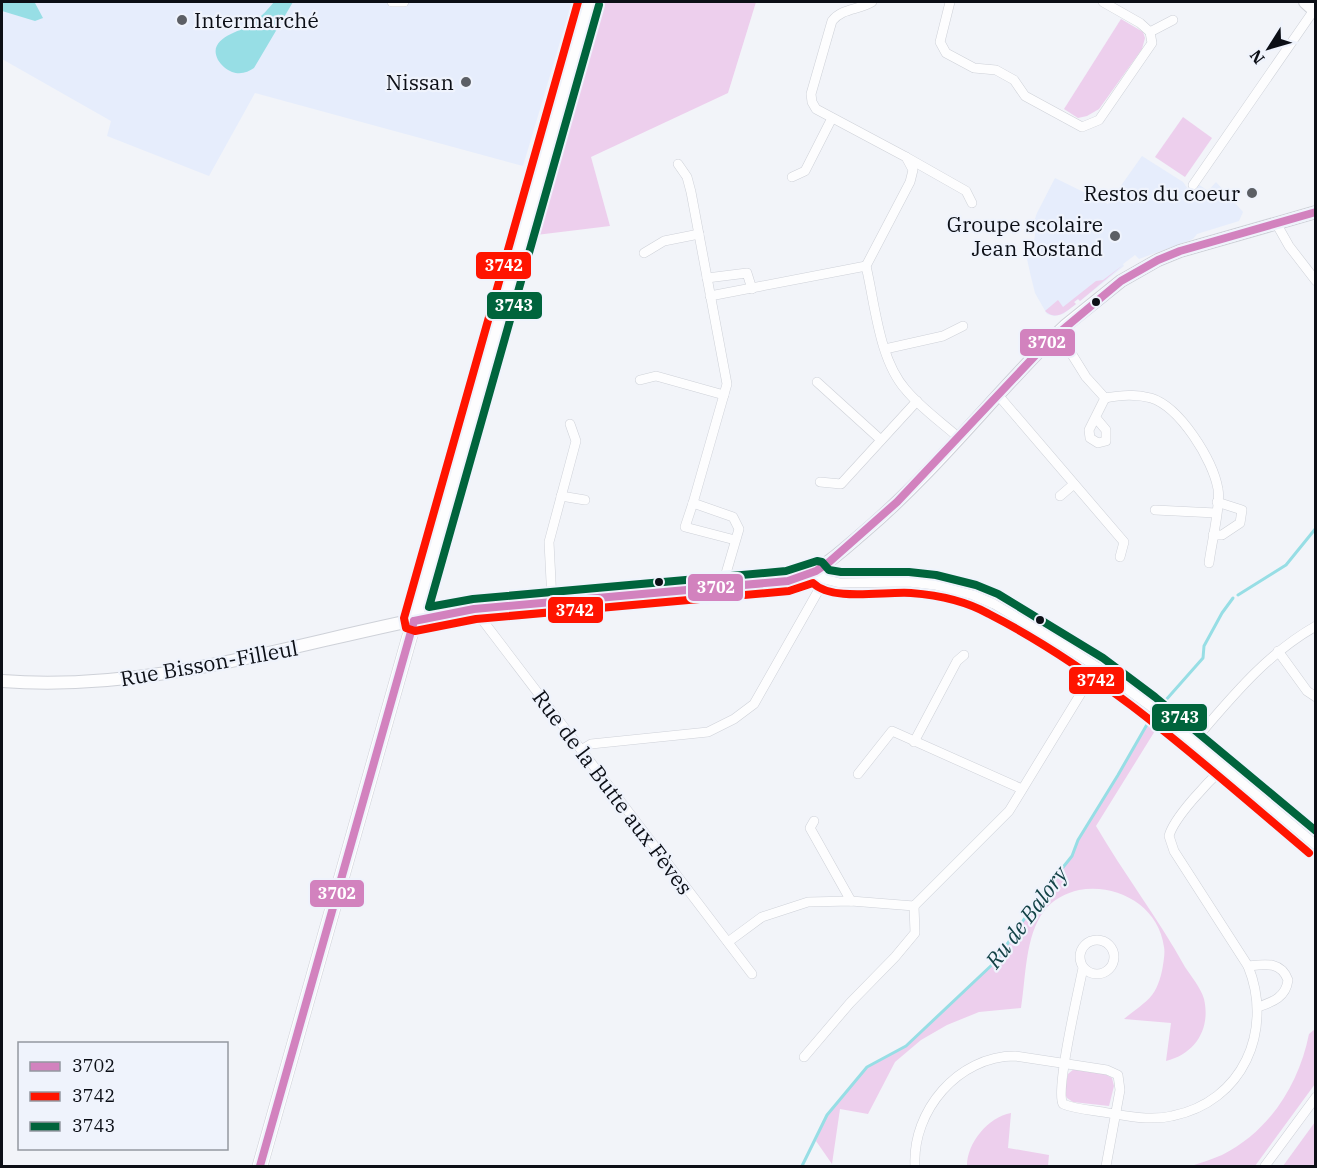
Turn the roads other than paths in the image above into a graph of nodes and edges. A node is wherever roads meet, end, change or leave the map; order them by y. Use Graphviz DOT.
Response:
graph roads {
  1 [pos="392,2"];
  2 [pos="404,2"];
  3 [pos="589,2"];
  4 [pos="872,2"];
  5 [pos="950,2"];
  6 [pos="1103,2"];
  7 [pos="1311,8"];
  8 [pos="1173,20"];
  9 [pos="1150,32"];
  10 [pos="832,118"];
  11 [pos="906,157"];
  12 [pos="678,164"];
  13 [pos="792,177"];
  14 [pos="1193,185"];
  15 [pos="972,203"];
  16 [pos="1316,212"];
  17 [pos="1276,223"];
  18 [pos="699,234"];
  19 [pos="644,253"];
  20 [pos="866,266"];
  21 [pos="707,278"];
  22 [pos="1316,281"];
  23 [pos="752,289"];
  24 [pos="711,296"];
  25 [pos="963,326"];
  26 [pos="1058,332"];
  27 [pos="885,349"];
  28 [pos="640,380"];
  29 [pos="817,382"];
  30 [pos="724,395"];
  31 [pos="998,395"];
  32 [pos="1105,398"];
  33 [pos="917,401"];
  34 [pos="1096,418"];
  35 [pos="570,424"];
  36 [pos="958,438"];
  37 [pos="881,440"];
  38 [pos="820,482"];
  39 [pos="1074,484"];
  40 [pos="561,496"];
  41 [pos="1060,496"];
  42 [pos="585,500"];
  43 [pos="1217,502"];
  44 [pos="693,503"];
  45 [pos="1155,510"];
  46 [pos="1216,513"];
  47 [pos="1213,535"];
  48 [pos="735,540"];
  49 [pos="1120,557"];
  50 [pos="1209,563"];
  51 [pos="816,571"];
  52 [pos="722,587"];
  53 [pos="552,601"];
  54 [pos="474,609"];
  55 [pos="414,621"];
  56 [pos="1316,626"];
  57 [pos="1278,651"];
  58 [pos="964,655"];
  59 [pos="1097,667"];
  60 [pos="2,681"];
  61 [pos="1316,697"];
  62 [pos="914,742"];
  63 [pos="1193,742"];
  64 [pos="580,750"];
  65 [pos="1224,768"];
  66 [pos="858,774"];
  67 [pos="1022,789"];
  68 [pos="814,821"];
  69 [pos="1316,845"];
  70 [pos="851,901"];
  71 [pos="914,906"];
  72 [pos="728,942"];
  73 [pos="1248,966"];
  74 [pos="1083,968"];
  75 [pos="752,974"];
  76 [pos="1258,1007"];
  77 [pos="804,1058"];
  78 [pos="1065,1064"];
  79 [pos="1316,1097"];
  80 [pos="1117,1115"];
  81 [pos="260,1167"];
  82 [pos="915,1167"];
  83 [pos="1106,1167"];
  84 [pos="1265,1167"];
  1 -- 2 [label="street"];
  3 -- 55 [label="main road"];
  4 -- 10 [label="street"];
  5 -- 9 [label="street"];
  6 -- 9 [label="street"];
  7 -- 14 [label="street"];
  8 -- 9 [label="street"];
  10 -- 11 [label="street"];
  10 -- 13 [label="street"];
  11 -- 15 [label="street"];
  11 -- 20 [label="street"];
  12 -- 18 [label="street"];
  16 -- 17 [label="street, Rue Bisson-Filleul"];
  17 -- 22 [label="street"];
  17 -- 26 [label="street, Rue Bisson-Filleul"];
  18 -- 19 [label="street"];
  18 -- 21 [label="street"];
  20 -- 23 [label="street"];
  20 -- 27 [label="street"];
  21 -- 23 [label="street"];
  21 -- 24 [label="street"];
  23 -- 24 [label="street"];
  24 -- 30 [label="street"];
  25 -- 27 [label="street"];
  26 -- 31 [label="street, Rue Bisson-Filleul"];
  26 -- 32 [label="street"];
  27 -- 33 [label="street"];
  28 -- 30 [label="street"];
  29 -- 37 [label="street"];
  30 -- 44 [label="street"];
  31 -- 36 [label="street, Rue Bisson-Filleul"];
  31 -- 39 [label="street"];
  32 -- 34 [label="street"];
  32 -- 43 [label="street"];
  33 -- 36 [label="street"];
  33 -- 37 [label="street"];
  35 -- 40 [label="street"];
  36 -- 51 [label="street, Rue Bisson-Filleul"];
  37 -- 38 [label="street"];
  39 -- 41 [label="street"];
  39 -- 49 [label="street"];
  40 -- 42 [label="street"];
  40 -- 53 [label="street"];
  43 -- 46 [label="street"];
  43 -- 47 [label="street"];
  44 -- 48 [label="street"];
  44 -- 48 [label="street"];
  45 -- 46 [label="street"];
  46 -- 47 [label="street"];
  47 -- 50 [label="street"];
  48 -- 52 [label="street"];
  51 -- 52 [label="street, Rue Bisson-Filleul"];
  51 -- 59 [label="street"];
  51 -- 64 [label="street"];
  52 -- 53 [label="street, Rue Bisson-Filleul"];
  53 -- 54 [label="street, Rue Bisson-Filleul"];
  54 -- 55 [label="street, Rue Bisson-Filleul"];
  54 -- 64 [label="street, Rue de la Butte aux Fèves"];
  55 -- 60 [label="street, Rue Bisson-Filleul"];
  55 -- 81 [label="main road"];
  56 -- 57 [label="street"];
  57 -- 61 [label="street"];
  57 -- 63 [label="street"];
  58 -- 62 [label="street"];
  59 -- 63 [label="street"];
  59 -- 67 [label="street"];
  62 -- 66 [label="street"];
  62 -- 67 [label="street"];
  63 -- 65 [label="street"];
  64 -- 72 [label="street, Rue de la Butte aux Fèves"];
  65 -- 69 [label="street"];
  65 -- 73 [label="street"];
  67 -- 71 [label="street"];
  68 -- 70 [label="street"];
  70 -- 71 [label="street"];
  70 -- 72 [label="street"];
  71 -- 77 [label="street"];
  72 -- 75 [label="street, Rue de la Butte aux Fèves"];
  73 -- 76 [label="street"];
  73 -- 76 [label="street"];
  74 -- 78 [label="street"];
  76 -- 80 [label="street"];
  78 -- 80 [label="street"];
  78 -- 80 [label="street"];
  78 -- 82 [label="street"];
  79 -- 84 [label="street"];
  80 -- 83 [label="street"];
}
